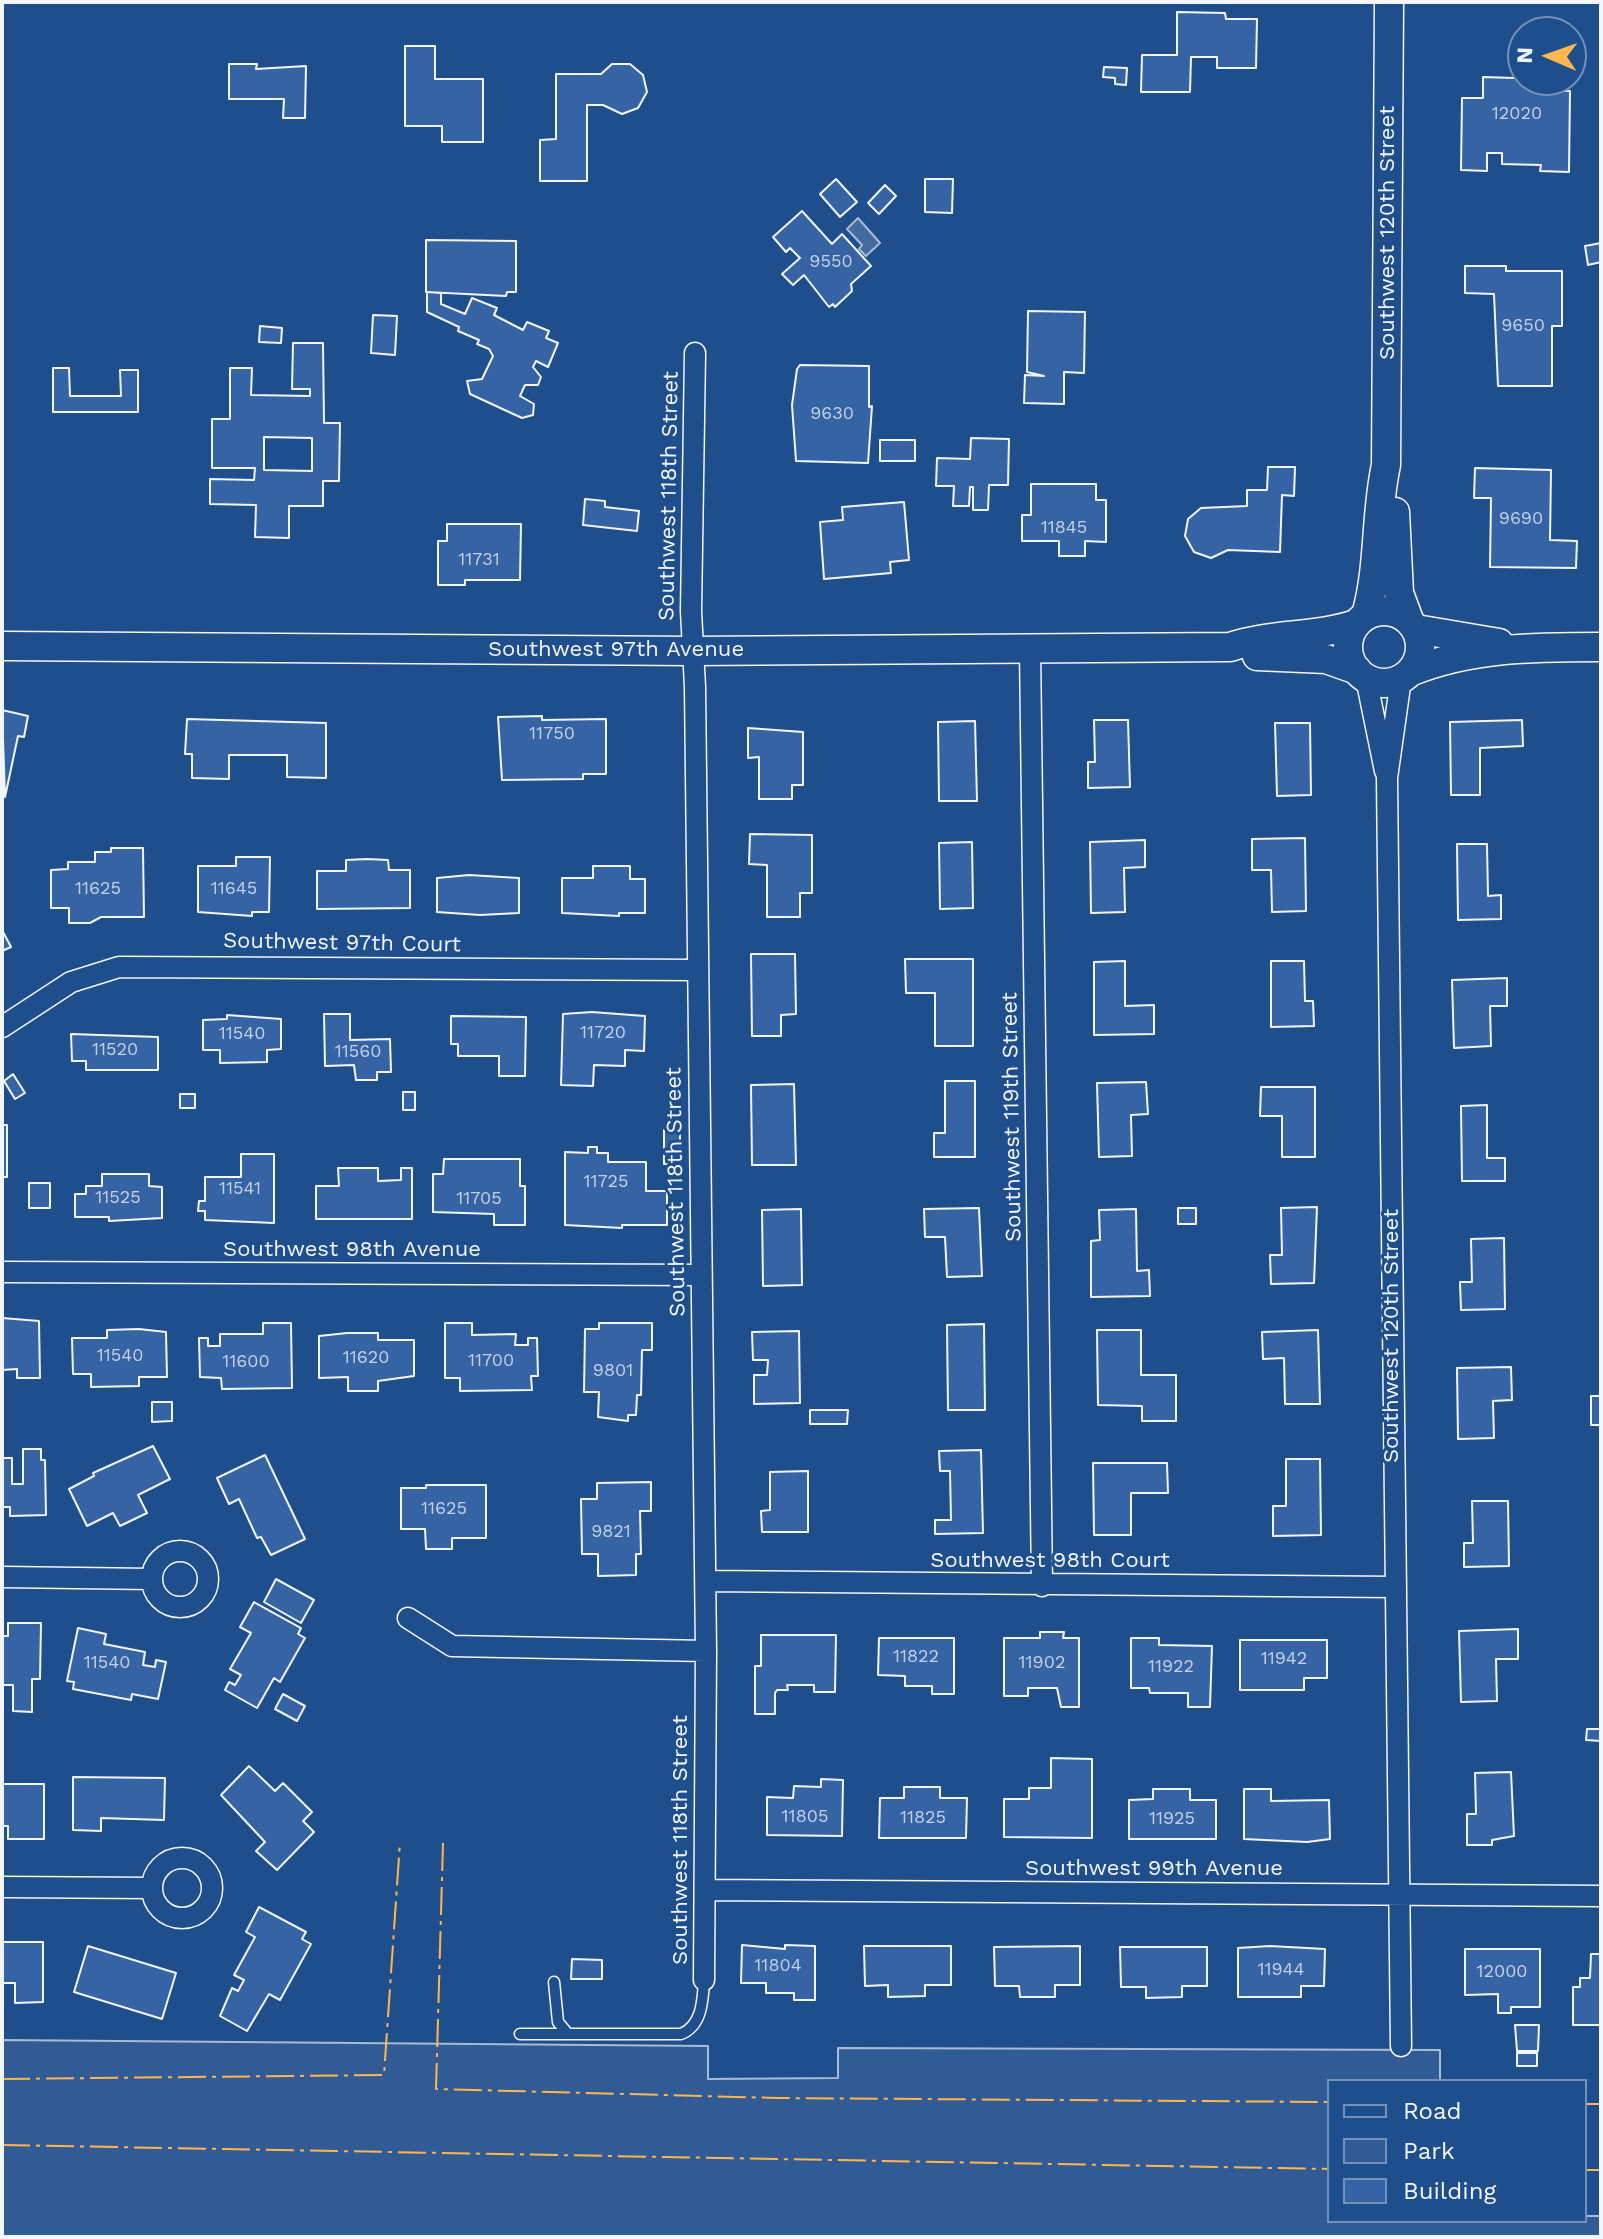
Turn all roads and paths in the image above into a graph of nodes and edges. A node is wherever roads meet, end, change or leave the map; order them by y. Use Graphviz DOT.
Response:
graph roads {
  1 [pos="1389,2"];
  2 [pos="695,353"];
  3 [pos="1386,465"];
  4 [pos="1361,620"];
  5 [pos="1412,624"];
  6 [pos="2,646"];
  7 [pos="1230,647"];
  8 [pos="1511,647"];
  9 [pos="1601,647"];
  10 [pos="1030,648"];
  11 [pos="693,651"];
  12 [pos="1362,674"];
  13 [pos="1406,675"];
  14 [pos="1387,778"];
  15 [pos="698,970"];
  16 [pos="2,1027"];
  17 [pos="2,1272"];
  18 [pos="701,1275"];
  19 [pos="2,1577"];
  20 [pos="152,1579"];
  21 [pos="706,1581"];
  22 [pos="1042,1586"];
  23 [pos="1393,1587"];
  24 [pos="408,1618"];
  25 [pos="706,1651"];
  26 [pos="2,1887"];
  27 [pos="152,1888"];
  28 [pos="706,1890"];
  29 [pos="1398,1894"];
  30 [pos="1601,1896"];
  31 [pos="704,1980"];
  32 [pos="554,1982"];
  33 [pos="520,2034"];
  34 [pos="572,2035"];
  35 [pos="1401,2046"];
  1 -- 3 [label="street, Southwest 120th Street"];
  2 -- 11 [label="street, Southwest 118th Street"];
  3 -- 4 [label="street, Southwest 120th Street"];
  3 -- 5 [label="street, Southwest 120th Street"];
  4 -- 5 [label="street"];
  4 -- 7 [label="street, Southwest 97th Avenue"];
  4 -- 12 [label="street"];
  5 -- 8 [label="street"];
  5 -- 13 [label="street"];
  6 -- 11 [label="street, Southwest 97th Avenue"];
  7 -- 10 [label="street, Southwest 97th Avenue"];
  7 -- 12 [label="street, Southwest 97th Avenue"];
  8 -- 9 [label="street"];
  8 -- 13 [label="street"];
  10 -- 11 [label="street, Southwest 97th Avenue"];
  10 -- 22 [label="street, Southwest 119th Street"];
  11 -- 15 [label="street, Southwest 118th Street"];
  12 -- 13 [label="street"];
  12 -- 14 [label="street, Southwest 120th Street"];
  13 -- 14 [label="street, Southwest 120th Street"];
  14 -- 23 [label="street, Southwest 120th Street"];
  15 -- 16 [label="street, Southwest 97th Court"];
  15 -- 18 [label="street, Southwest 118th Street"];
  17 -- 18 [label="street, Southwest 98th Avenue"];
  18 -- 21 [label="street, Southwest 118th Street"];
  19 -- 20 [label="street"];
  21 -- 22 [label="street, Southwest 98th Court"];
  21 -- 25 [label="street, Southwest 118th Street"];
  22 -- 23 [label="street, Southwest 98th Court"];
  23 -- 29 [label="street, Southwest 120th Street"];
  24 -- 25 [label="street"];
  25 -- 28 [label="street, Southwest 118th Street"];
  26 -- 27 [label="street"];
  28 -- 29 [label="street, Southwest 99th Avenue"];
  28 -- 31 [label="street, Southwest 118th Street"];
  29 -- 30 [label="street, Southwest 99th Avenue"];
  29 -- 35 [label="street, Southwest 120th Street"];
  31 -- 34 [label="lane, Southwest 118th Street"];
  32 -- 34 [label="lane"];
  33 -- 34 [label="lane"];
}
